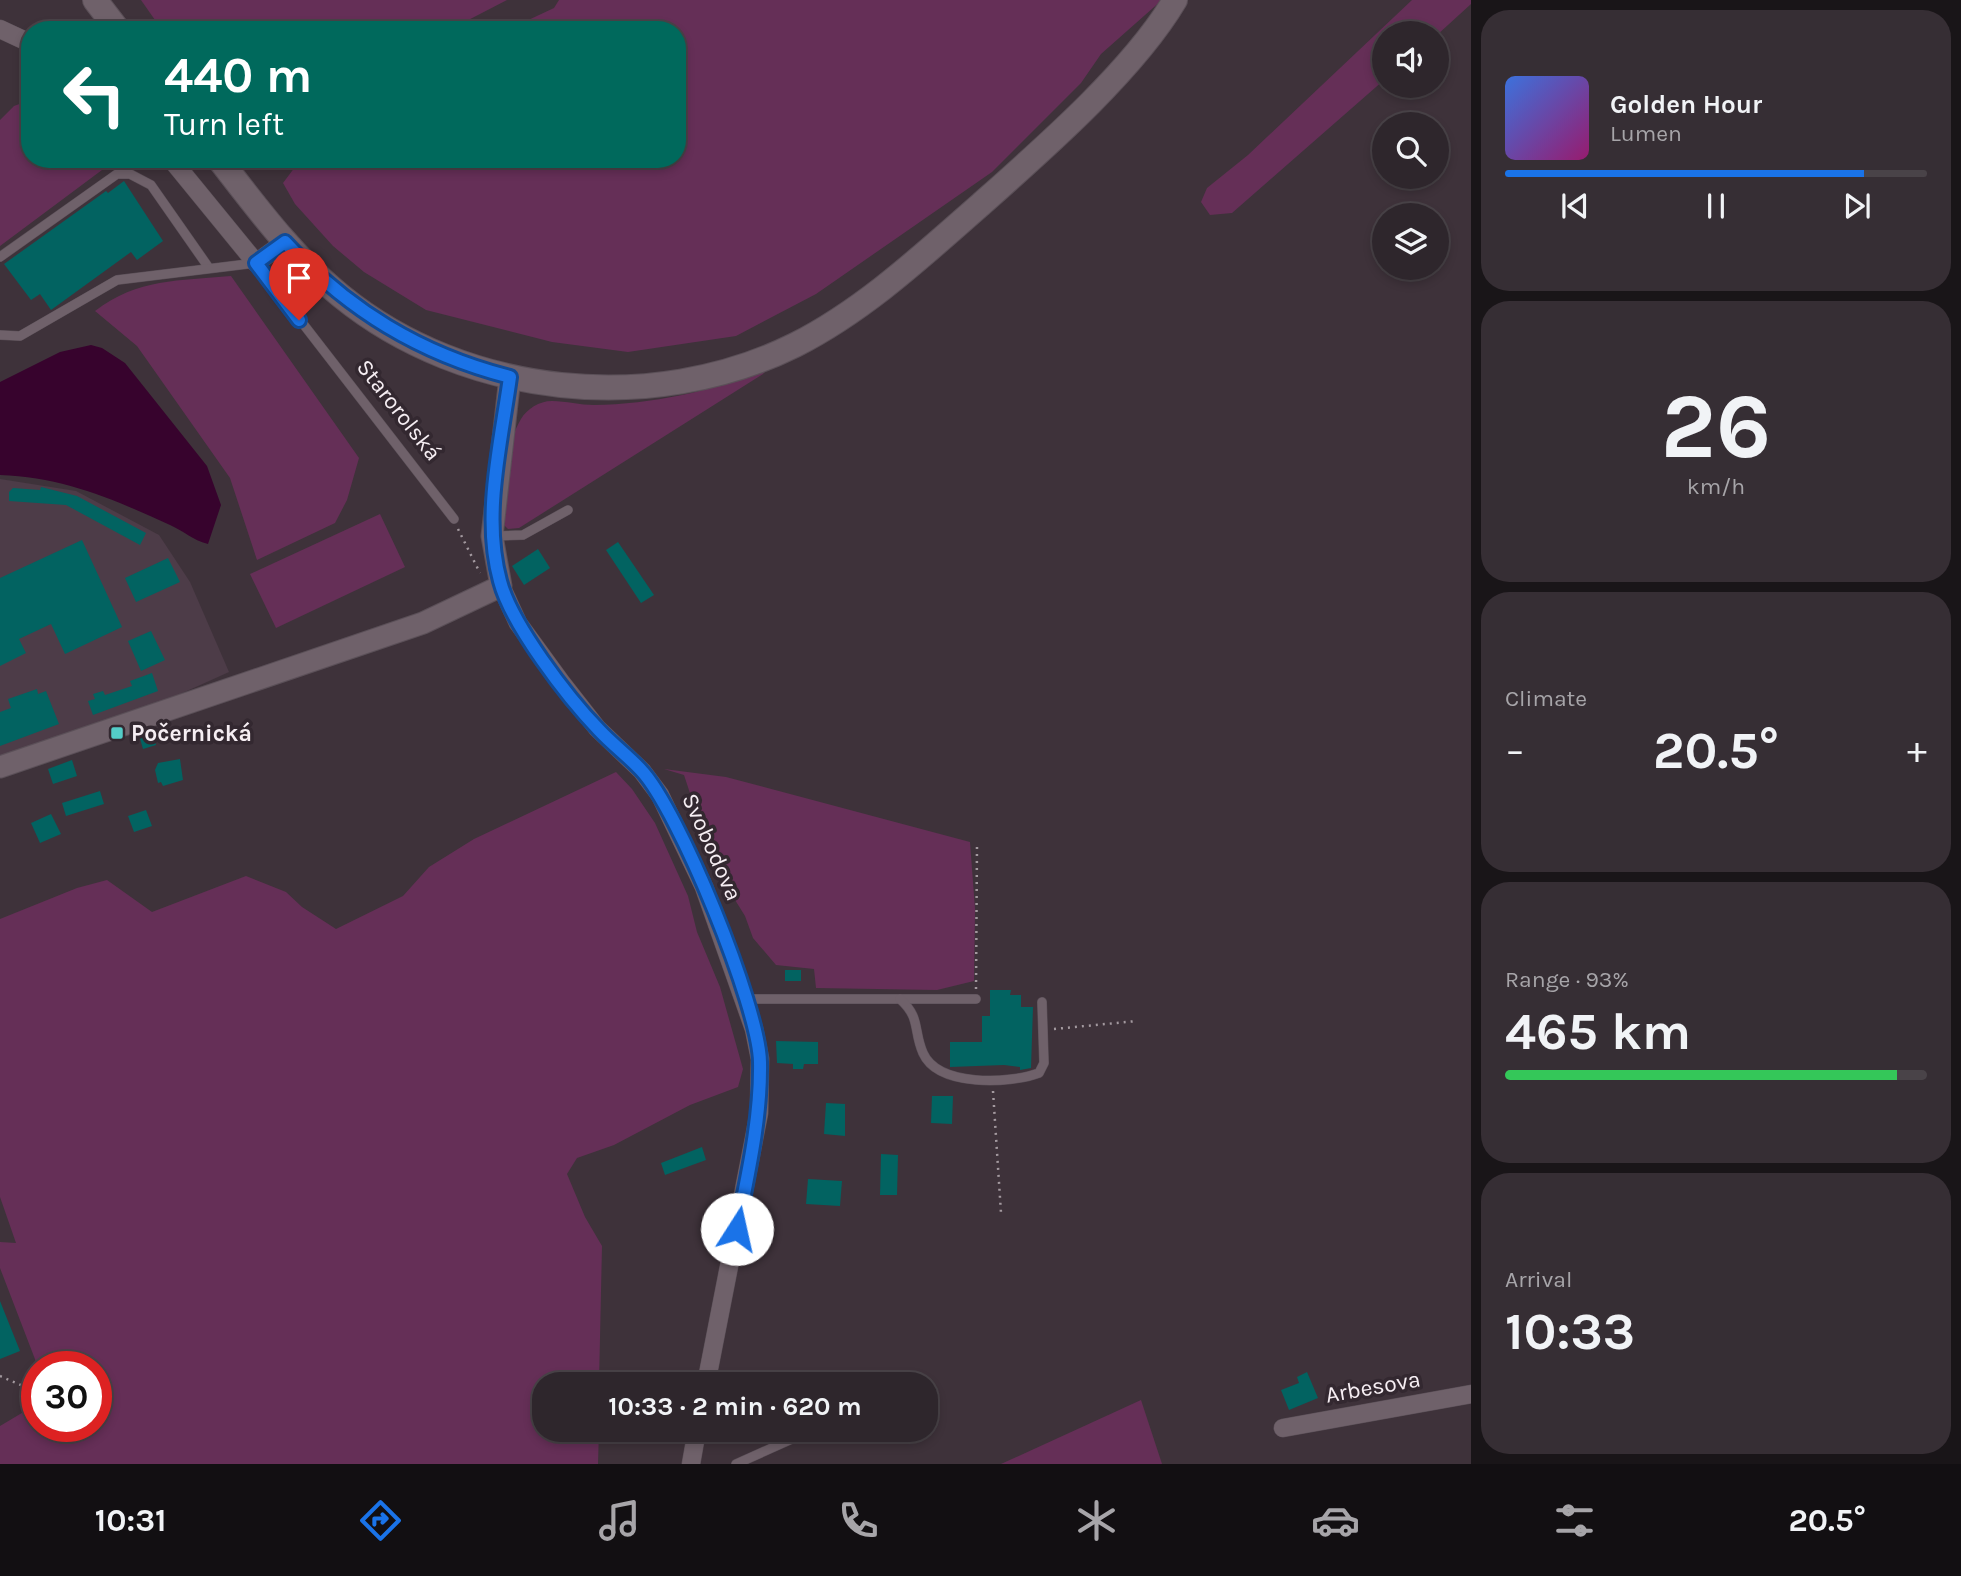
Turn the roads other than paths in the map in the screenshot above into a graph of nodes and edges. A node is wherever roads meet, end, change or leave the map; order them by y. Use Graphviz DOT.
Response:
graph roads {
  1 [pos="95,0"];
  2 [pos="1175,0"];
  3 [pos="111,21"];
  4 [pos="0,29"];
  5 [pos="21,39"];
  6 [pos="179,168"];
  7 [pos="226,168"];
  8 [pos="285,242"];
  9 [pos="0,257"];
  10 [pos="256,263"];
  11 [pos="209,268"];
  12 [pos="0,335"];
  13 [pos="510,377"];
  14 [pos="568,510"];
  15 [pos="454,520"];
  16 [pos="492,536"];
  17 [pos="501,586"];
  18 [pos="0,767"];
  19 [pos="746,999"];
  20 [pos="900,999"];
  21 [pos="976,999"];
  22 [pos="1042,1002"];
  23 [pos="708,1372"];
  24 [pos="1471,1394"];
  25 [pos="1283,1428"];
  26 [pos="695,1442"];
  27 [pos="785,1442"];
  28 [pos="691,1464"];
  29 [pos="736,1464"];
  1 -- 3 [label="main road"];
  2 -- 13 [label="main road"];
  4 -- 5 [label="street"];
  6 -- 10 [label="street, Starorolská"];
  7 -- 8 [label="main road"];
  8 -- 10 [label="street"];
  8 -- 13 [label="main road"];
  9 -- 11 [label="lane"];
  10 -- 11 [label="lane"];
  10 -- 15 [label="lane, Starorolská"];
  11 -- 12 [label="lane"];
  13 -- 16 [label="street, Svobodova"];
  14 -- 16 [label="lane"];
  16 -- 17 [label="street, Svobodova"];
  17 -- 18 [label="street"];
  17 -- 19 [label="street, Svobodova"];
  19 -- 20 [label="lane"];
  19 -- 23 [label="street, Svobodova"];
  20 -- 21 [label="lane"];
  20 -- 22 [label="lane"];
  24 -- 25 [label="street, Arbesova"];
  26 -- 28 [label="street"];
  27 -- 29 [label="lane"];
}
